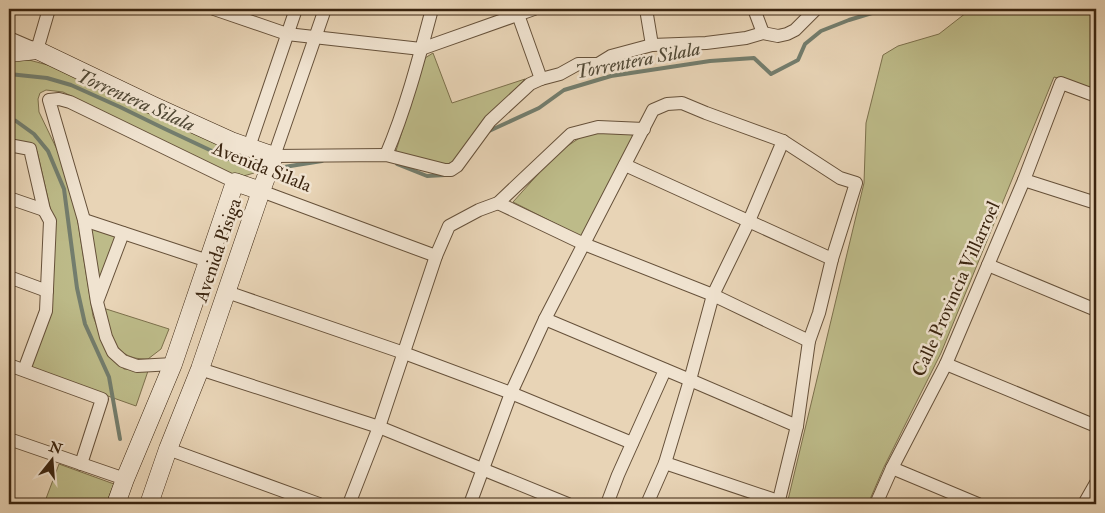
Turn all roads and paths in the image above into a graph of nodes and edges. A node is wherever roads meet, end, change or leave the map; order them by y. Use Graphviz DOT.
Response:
graph roads {
  1 [pos="49,9"];
  2 [pos="214,9"];
  3 [pos="296,9"];
  4 [pos="325,9"];
  5 [pos="432,9"];
  6 [pos="534,9"];
  7 [pos="646,9"];
  8 [pos="754,9"];
  9 [pos="816,9"];
  10 [pos="517,12"];
  11 [pos="763,33"];
  12 [pos="288,34"];
  13 [pos="316,36"];
  14 [pos="9,38"];
  15 [pos="652,45"];
  16 [pos="421,49"];
  17 [pos="37,50"];
  18 [pos="9,53"];
  19 [pos="541,79"];
  20 [pos="1096,96"];
  21 [pos="644,128"];
  22 [pos="784,142"];
  23 [pos="9,145"];
  24 [pos="249,147"];
  25 [pos="274,156"];
  26 [pos="386,156"];
  27 [pos="625,165"];
  28 [pos="1024,180"];
  29 [pos="234,182"];
  30 [pos="261,191"];
  31 [pos="9,198"];
  32 [pos="498,202"];
  33 [pos="1096,203"];
  34 [pos="44,210"];
  35 [pos="84,220"];
  36 [pos="749,221"];
  37 [pos="123,233"];
  38 [pos="584,244"];
  39 [pos="436,256"];
  40 [pos="832,259"];
  41 [pos="208,261"];
  42 [pos="988,265"];
  43 [pos="9,277"];
  44 [pos="47,291"];
  45 [pos="226,292"];
  46 [pos="713,296"];
  47 [pos="97,302"];
  48 [pos="1096,310"];
  49 [pos="545,319"];
  50 [pos="809,340"];
  51 [pos="404,353"];
  52 [pos="173,364"];
  53 [pos="946,364"];
  54 [pos="9,365"];
  55 [pos="200,369"];
  56 [pos="24,370"];
  57 [pos="666,370"];
  58 [pos="690,380"];
  59 [pos="511,393"];
  60 [pos="797,426"];
  61 [pos="1096,426"];
  62 [pos="379,427"];
  63 [pos="9,439"];
  64 [pos="632,443"];
  65 [pos="168,449"];
  66 [pos="665,463"];
  67 [pos="81,464"];
  68 [pos="892,468"];
  69 [pos="483,470"];
  70 [pos="618,475"];
  71 [pos="125,479"];
  72 [pos="1096,483"];
  73 [pos="778,503"];
  74 [pos="116,504"];
  75 [pos="149,504"];
  76 [pos="319,504"];
  77 [pos="349,504"];
  78 [pos="470,504"];
  79 [pos="568,504"];
  80 [pos="607,504"];
  81 [pos="614,504"];
  82 [pos="647,504"];
  83 [pos="876,504"];
  84 [pos="978,504"];
  85 [pos="1084,504"];
  1 -- 17 [label="street"];
  2 -- 12 [label="street"];
  3 -- 12 [label="street"];
  4 -- 13 [label="street, Avenida Pisiga"];
  5 -- 16 [label="street"];
  6 -- 10 [label="street"];
  7 -- 15 [label="street"];
  8 -- 11 [label="street"];
  9 -- 11 [label="street"];
  10 -- 16 [label="street"];
  10 -- 19 [label="street"];
  11 -- 15 [label="street"];
  12 -- 13 [label="street"];
  12 -- 24 [label="street"];
  13 -- 16 [label="street"];
  13 -- 25 [label="street, Avenida Pisiga"];
  14 -- 17 [label="street, Avenida Silala"];
  15 -- 19 [label="street"];
  16 -- 26 [label="street"];
  17 -- 18 [label="street"];
  17 -- 24 [label="street, Avenida Silala"];
  19 -- 26 [label="street, Avenida Silala"];
  20 -- 28 [label="street, Calle Provincia Villarroel"];
  21 -- 22 [label="street"];
  21 -- 27 [label="street"];
  21 -- 32 [label="street"];
  22 -- 36 [label="street"];
  22 -- 40 [label="street"];
  23 -- 34 [label="street"];
  24 -- 25 [label="street, Avenida Silala"];
  25 -- 26 [label="street, Avenida Silala"];
  25 -- 30 [label="street, Avenida Pisiga"];
  27 -- 36 [label="street"];
  27 -- 38 [label="street"];
  28 -- 33 [label="street"];
  28 -- 42 [label="street, Calle Provincia Villarroel"];
  29 -- 30 [label="street, Avenida Silala"];
  29 -- 35 [label="street, Avenida Silala"];
  29 -- 41 [label="street, Avenida Pisiga"];
  30 -- 39 [label="street, Avenida Silala"];
  30 -- 45 [label="street, Avenida Pisiga"];
  31 -- 34 [label="street"];
  32 -- 38 [label="street"];
  32 -- 39 [label="street"];
  34 -- 44 [label="street"];
  35 -- 37 [label="street"];
  35 -- 47 [label="street"];
  36 -- 40 [label="street"];
  36 -- 46 [label="street"];
  37 -- 41 [label="street"];
  37 -- 47 [label="street"];
  38 -- 46 [label="street"];
  38 -- 49 [label="street"];
  39 -- 51 [label="street"];
  40 -- 50 [label="street"];
  41 -- 52 [label="street, Avenida Pisiga"];
  42 -- 48 [label="street"];
  42 -- 53 [label="street, Calle Provincia Villarroel"];
  43 -- 44 [label="street"];
  44 -- 56 [label="street"];
  45 -- 51 [label="street"];
  45 -- 55 [label="street, Avenida Pisiga"];
  46 -- 50 [label="street"];
  46 -- 58 [label="street"];
  47 -- 52 [label="street"];
  49 -- 57 [label="street"];
  49 -- 59 [label="street"];
  50 -- 60 [label="street"];
  51 -- 59 [label="street"];
  51 -- 62 [label="street"];
  52 -- 71 [label="street, Avenida Pisiga"];
  53 -- 61 [label="street"];
  53 -- 68 [label="street, Calle Provincia Villarroel"];
  54 -- 56 [label="street"];
  55 -- 62 [label="street"];
  55 -- 65 [label="street, Avenida Pisiga"];
  56 -- 67 [label="street"];
  57 -- 58 [label="street"];
  57 -- 64 [label="street"];
  58 -- 60 [label="street"];
  58 -- 66 [label="street"];
  59 -- 64 [label="street"];
  59 -- 69 [label="street"];
  60 -- 73 [label="street"];
  62 -- 69 [label="street"];
  62 -- 77 [label="street"];
  63 -- 67 [label="street"];
  64 -- 70 [label="street"];
  65 -- 75 [label="street, Avenida Pisiga"];
  65 -- 76 [label="street"];
  66 -- 73 [label="street"];
  66 -- 82 [label="street"];
  67 -- 71 [label="street"];
  68 -- 83 [label="street, Calle Provincia Villarroel"];
  68 -- 84 [label="street"];
  69 -- 78 [label="street"];
  69 -- 79 [label="street"];
  70 -- 80 [label="street"];
  70 -- 81 [label="street"];
  71 -- 74 [label="street, Avenida Pisiga"];
  72 -- 85 [label="street"];
}
